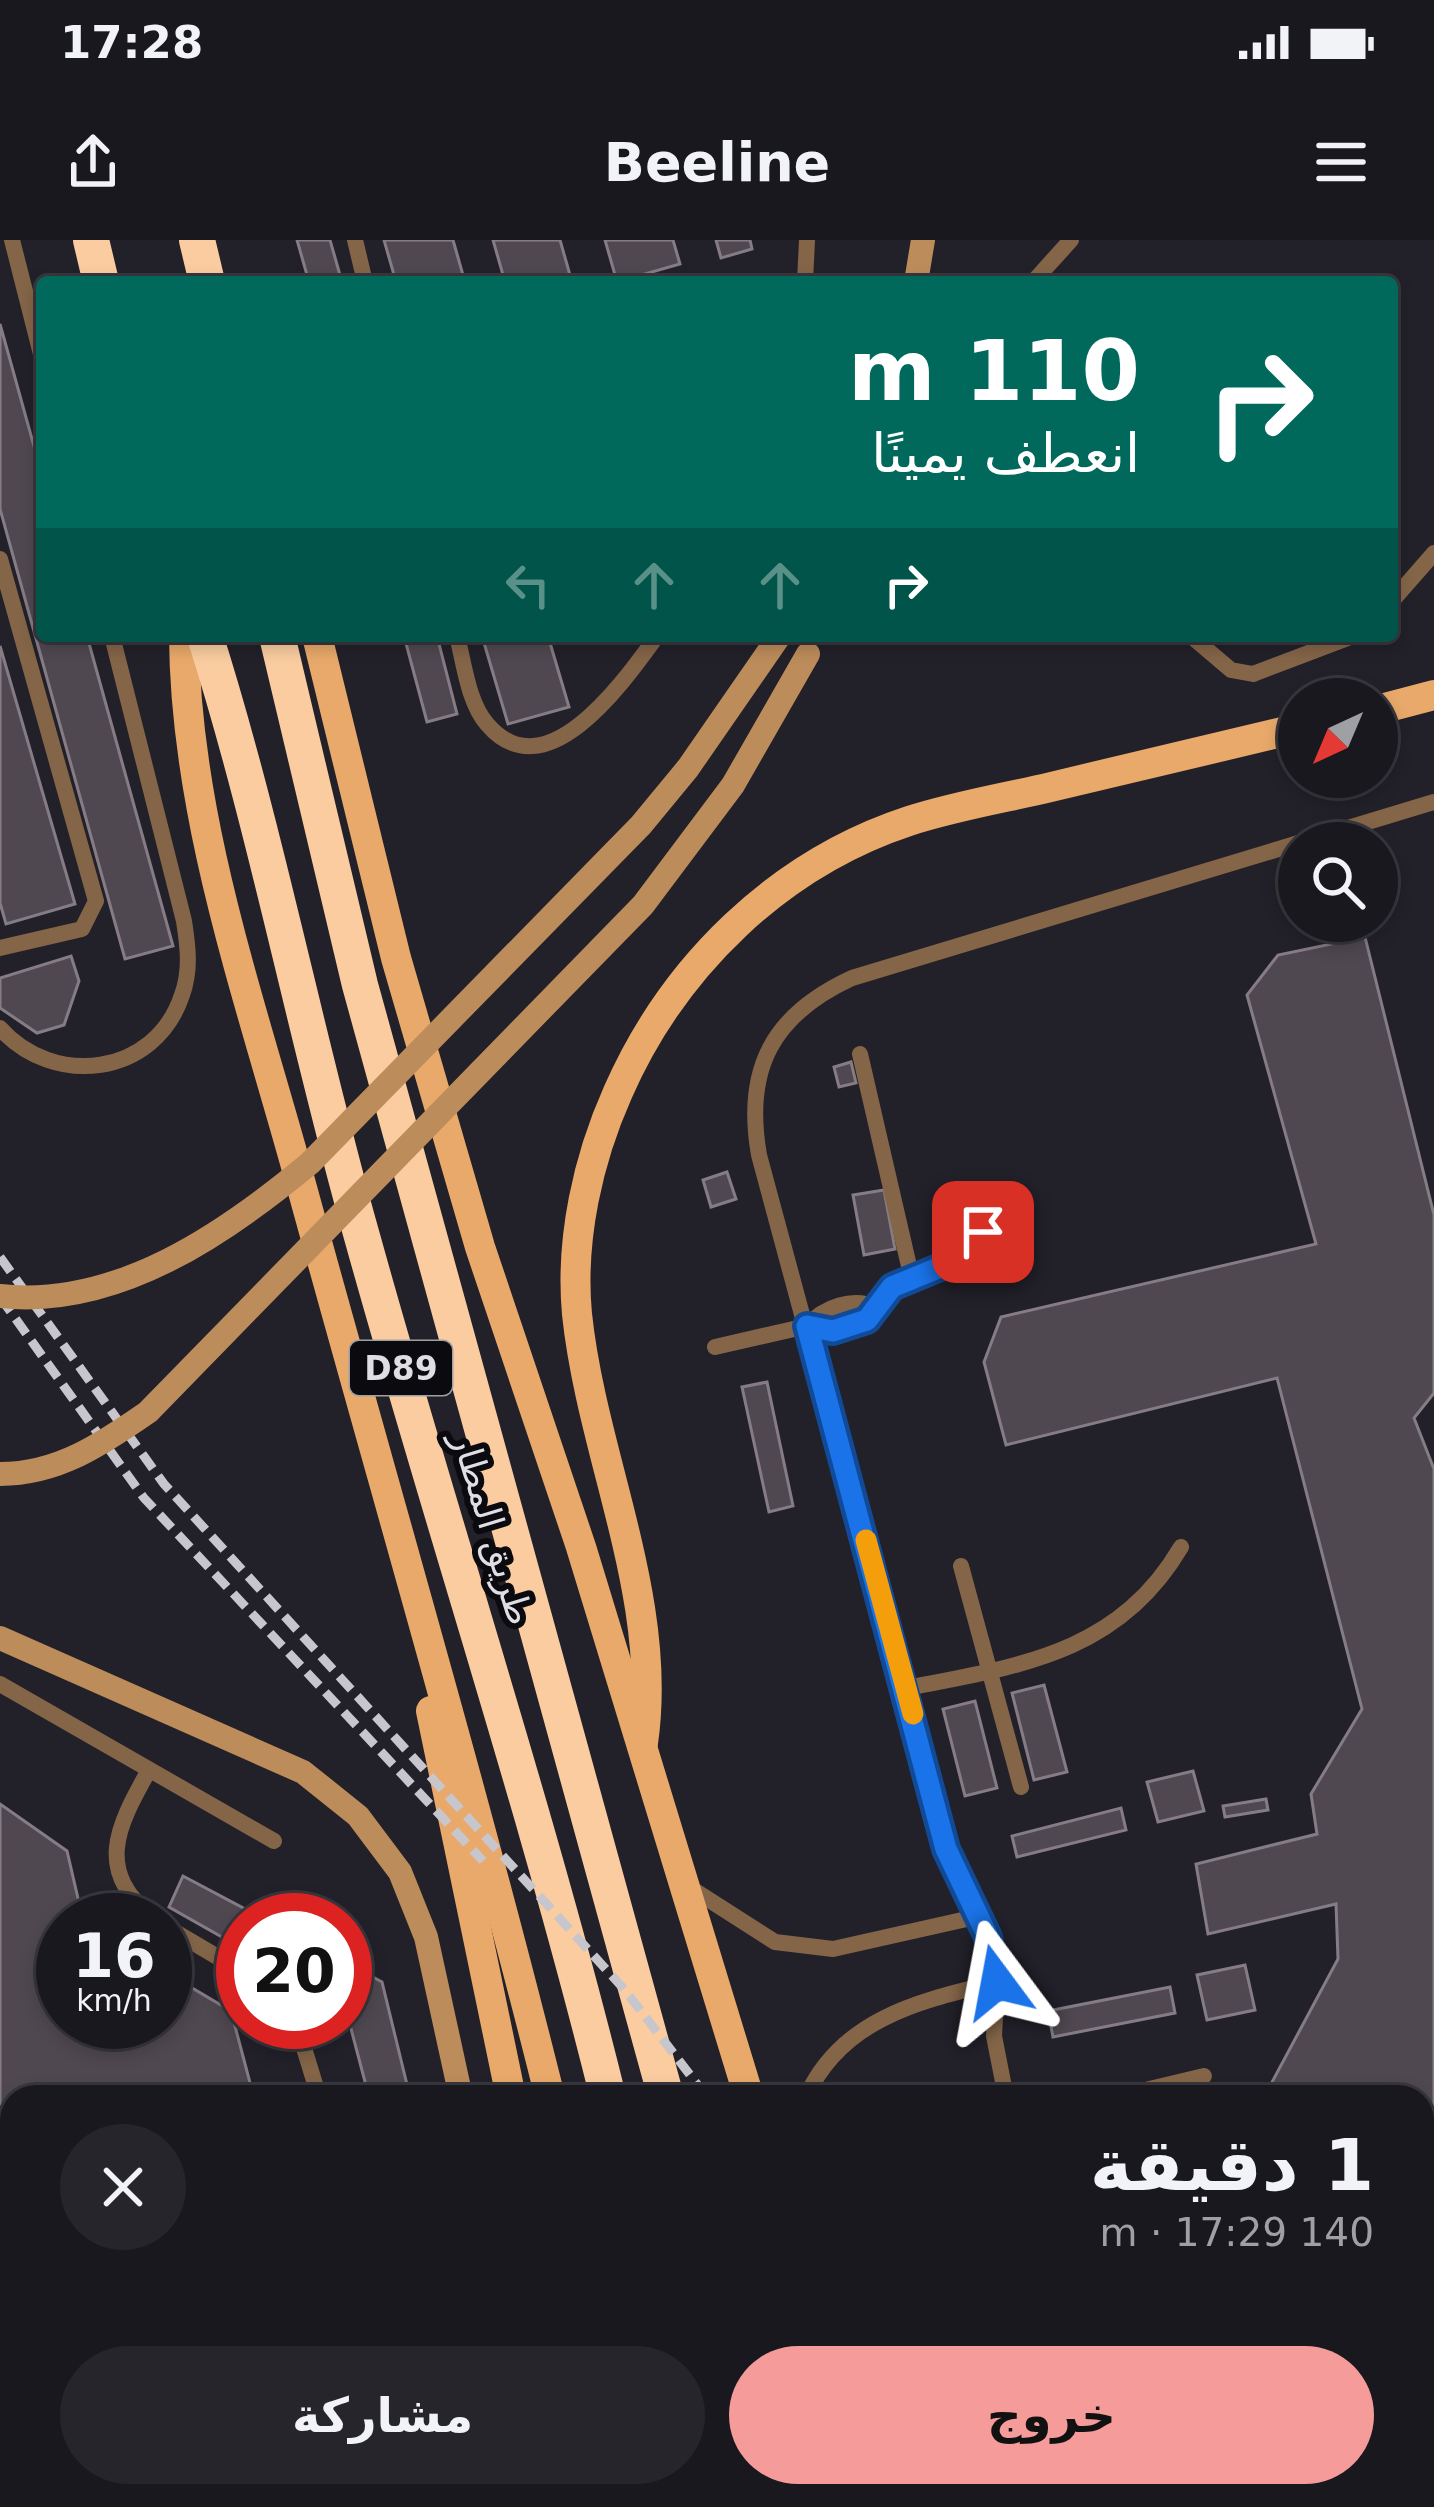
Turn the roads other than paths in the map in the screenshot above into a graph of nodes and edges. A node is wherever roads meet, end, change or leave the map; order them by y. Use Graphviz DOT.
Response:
graph roads {
  1 [pos="12,240"];
  2 [pos="91,240"];
  3 [pos="197,240"];
  4 [pos="355,240"];
  5 [pos="807,240"];
  6 [pos="923,240"];
  7 [pos="1071,240"];
  8 [pos="100,276"];
  9 [pos="206,276"];
  10 [pos="364,276"];
  11 [pos="805,276"];
  12 [pos="917,276"];
  13 [pos="1038,276"];
  14 [pos="36,334"];
  15 [pos="1434,553"];
  16 [pos="0,559"];
  17 [pos="1398,594"];
  18 [pos="114,642"];
  19 [pos="185,642"];
  20 [pos="207,642"];
  21 [pos="278,642"];
  22 [pos="317,642"];
  23 [pos="459,642"];
  24 [pos="652,642"];
  25 [pos="775,642"];
  26 [pos="1198,642"];
  27 [pos="1337,642"];
  28 [pos="812,645"];
  29 [pos="1434,695"];
  30 [pos="1398,704"];
  31 [pos="1278,733"];
  32 [pos="1434,802"];
  33 [pos="0,947"];
  34 [pos="0,1028"];
  35 [pos="860,1054"];
  36 [pos="983,1232"];
  37 [pos="912,1279"];
  38 [pos="0,1296"];
  39 [pos="807,1326"];
  40 [pos="715,1347"];
  41 [pos="0,1474"];
  42 [pos="1181,1547"];
  43 [pos="961,1566"];
  44 [pos="415,1598"];
  45 [pos="0,1634"];
  46 [pos="990,1672"];
  47 [pos="0,1684"];
  48 [pos="907,1688"];
  49 [pos="641,1755"];
  50 [pos="149,1770"];
  51 [pos="1021,1787"];
  52 [pos="274,1841"];
  53 [pos="683,1882"];
  54 [pos="129,1893"];
  55 [pos="980,1916"];
  56 [pos="997,1982"];
  57 [pos="304,2049"];
  58 [pos="1204,2076"];
  59 [pos="315,2085"];
  60 [pos="458,2085"];
  61 [pos="509,2085"];
  62 [pos="547,2085"];
  63 [pos="605,2085"];
  64 [pos="663,2085"];
  65 [pos="745,2085"];
  66 [pos="814,2085"];
  67 [pos="1004,2085"];
  68 [pos="1166,2085"];
  1 -- 14 [label="lane"];
  2 -- 8 [label="highway"];
  3 -- 9 [label="highway"];
  4 -- 10 [label="lane"];
  5 -- 11 [label="lane"];
  6 -- 12 [label="main road"];
  7 -- 13 [label="lane"];
  15 -- 17 [label="lane"];
  16 -- 33 [label="lane"];
  18 -- 34 [label="lane"];
  19 -- 44 [label="main road"];
  20 -- 63 [label="highway, طريق المطار / D89"];
  21 -- 64 [label="highway, طريق المطار / D89"];
  22 -- 49 [label="main road"];
  23 -- 24 [label="lane"];
  25 -- 38 [label="main road, bridge"];
  26 -- 27 [label="lane"];
  28 -- 41 [label="main road, bridge"];
  29 -- 30 [label="main road"];
  31 -- 49 [label="main road"];
  32 -- 39 [label="lane"];
  35 -- 37 [label="lane"];
  36 -- 37 [label="lane"];
  37 -- 39 [label="lane"];
  39 -- 40 [label="lane"];
  39 -- 48 [label="lane"];
  42 -- 46 [label="lane"];
  43 -- 46 [label="lane"];
  44 -- 61 [label="main road"];
  44 -- 62 [label="main road"];
  45 -- 60 [label="main road"];
  46 -- 48 [label="lane"];
  46 -- 51 [label="lane"];
  47 -- 50 [label="lane"];
  48 -- 55 [label="lane"];
  49 -- 53 [label="main road"];
  50 -- 52 [label="lane"];
  50 -- 54 [label="lane"];
  53 -- 55 [label="lane"];
  53 -- 65 [label="main road"];
  55 -- 56 [label="lane"];
  56 -- 66 [label="lane"];
  56 -- 67 [label="lane"];
  57 -- 59 [label="lane"];
  58 -- 68 [label="lane"];
}
